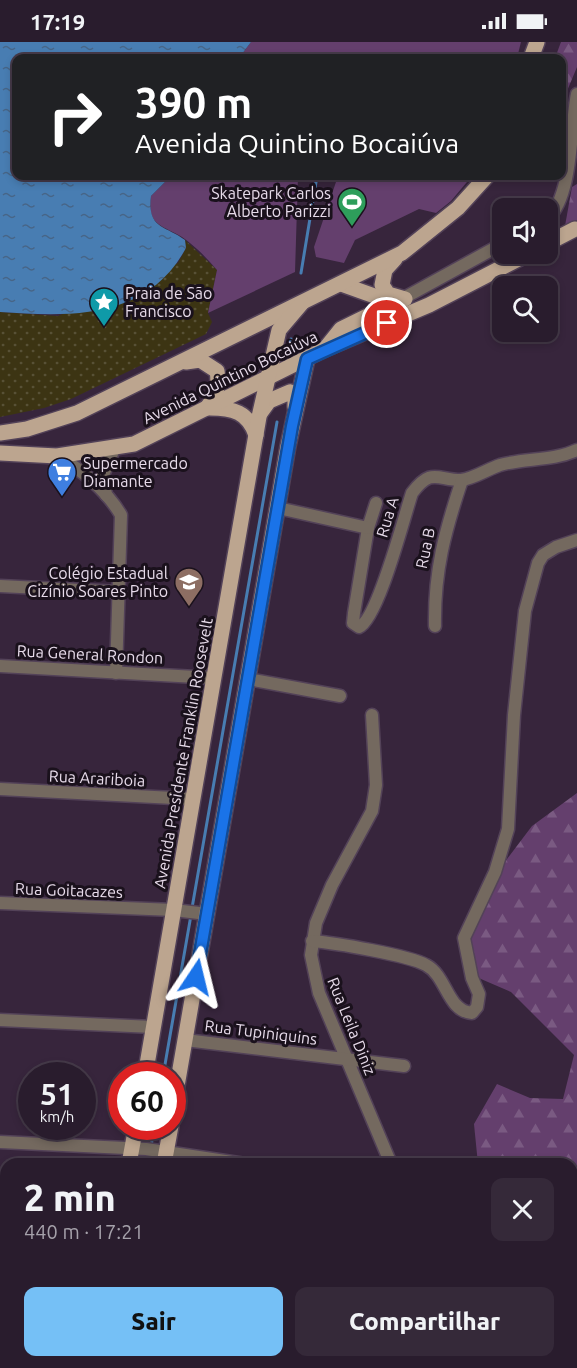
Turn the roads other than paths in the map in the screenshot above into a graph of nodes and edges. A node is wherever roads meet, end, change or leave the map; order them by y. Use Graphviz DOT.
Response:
graph roads {
  1 [pos="577,94"];
  2 [pos="566,170"];
  3 [pos="483,180"];
  4 [pos="565,180"];
  5 [pos="558,201"];
  6 [pos="575,229"];
  7 [pos="558,238"];
  8 [pos="492,249"];
  9 [pos="402,253"];
  10 [pos="509,264"];
  11 [pos="341,284"];
  12 [pos="398,301"];
  13 [pos="302,303"];
  14 [pos="429,305"];
  15 [pos="325,349"];
  16 [pos="307,359"];
  17 [pos="181,362"];
  18 [pos="266,380"];
  19 [pos="296,406"];
  20 [pos="207,408"];
  21 [pos="259,417"];
  22 [pos="0,433"];
  23 [pos="256,435"];
  24 [pos="114,449"];
  25 [pos="577,450"];
  26 [pos="0,453"];
  27 [pos="57,456"];
  28 [pos="462,480"];
  29 [pos="108,499"];
  30 [pos="376,503"];
  31 [pos="278,508"];
  32 [pos="368,528"];
  33 [pos="577,540"];
  34 [pos="0,586"];
  35 [pos="120,592"];
  36 [pos="435,626"];
  37 [pos="0,666"];
  38 [pos="116,672"];
  39 [pos="214,678"];
  40 [pos="248,679"];
  41 [pos="340,696"];
  42 [pos="372,715"];
  43 [pos="0,789"];
  44 [pos="193,799"];
  45 [pos="0,903"];
  46 [pos="190,912"];
  47 [pos="312,941"];
  48 [pos="0,1020"];
  49 [pos="153,1027"];
  50 [pos="185,1040"];
  51 [pos="347,1059"];
  52 [pos="147,1062"];
  53 [pos="181,1062"];
  54 [pos="404,1066"];
  55 [pos="167,1140"];
  56 [pos="0,1142"];
  57 [pos="136,1154"];
  58 [pos="163,1156"];
  59 [pos="184,1158"];
  60 [pos="388,1158"];
  1 -- 2 [label="street"];
  3 -- 9 [label="main road"];
  4 -- 5 [label="street"];
  6 -- 7 [label="main road"];
  8 -- 12 [label="street"];
  9 -- 11 [label="main road"];
  9 -- 12 [label="main road"];
  10 -- 14 [label="main road, Avenida Quintino Bocaiúva"];
  11 -- 12 [label="main road"];
  11 -- 13 [label="main road"];
  12 -- 14 [label="main road"];
  12 -- 15 [label="main road"];
  13 -- 17 [label="main road"];
  13 -- 18 [label="main road, Avenida Presidente Franklin Roosevelt"];
  14 -- 15 [label="main road, Avenida Quintino Bocaiúva"];
  15 -- 16 [label="main road, Avenida Quintino Bocaiúva"];
  16 -- 18 [label="main road, Avenida Quintino Bocaiúva"];
  16 -- 19 [label="main road, Avenida Presidente Franklin Roosevelt"];
  17 -- 20 [label="main road"];
  17 -- 22 [label="main road"];
  18 -- 20 [label="main road, Avenida Quintino Bocaiúva"];
  18 -- 21 [label="main road, Avenida Presidente Franklin Roosevelt"];
  19 -- 21 [label="main road"];
  19 -- 31 [label="main road, Avenida Presidente Franklin Roosevelt"];
  20 -- 23 [label="main road"];
  20 -- 24 [label="main road, Avenida Quintino Bocaiúva"];
  21 -- 23 [label="main road, Avenida Presidente Franklin Roosevelt"];
  23 -- 39 [label="main road, Avenida Presidente Franklin Roosevelt"];
  24 -- 27 [label="main road, Avenida Quintino Bocaiúva"];
  24 -- 29 [label="street"];
  25 -- 28 [label="street, Rua A"];
  26 -- 27 [label="main road, Avenida Quintino Bocaiúva"];
  27 -- 29 [label="street"];
  28 -- 32 [label="street, Rua A"];
  28 -- 36 [label="street, Rua B"];
  29 -- 35 [label="street"];
  30 -- 32 [label="street"];
  31 -- 32 [label="street"];
  31 -- 40 [label="main road, Avenida Presidente Franklin Roosevelt"];
  33 -- 47 [label="street"];
  34 -- 35 [label="street"];
  35 -- 38 [label="street"];
  37 -- 38 [label="street, Rua General Rondon"];
  38 -- 39 [label="street, Rua General Rondon"];
  39 -- 44 [label="main road, Avenida Presidente Franklin Roosevelt"];
  40 -- 41 [label="street"];
  40 -- 46 [label="main road, Avenida Presidente Franklin Roosevelt"];
  42 -- 47 [label="street, Rua Leila Diniz"];
  43 -- 44 [label="street, Rua Arariboia"];
  44 -- 46 [label="main road, Avenida Presidente Franklin Roosevelt"];
  45 -- 46 [label="street, Rua Goitacazes"];
  46 -- 49 [label="main road, Avenida Presidente Franklin Roosevelt"];
  46 -- 50 [label="main road, Avenida Presidente Franklin Roosevelt"];
  47 -- 51 [label="street, Rua Leila Diniz"];
  48 -- 49 [label="street"];
  49 -- 52 [label="main road, Avenida Presidente Franklin Roosevelt"];
  50 -- 51 [label="street, Rua Tupiniquins"];
  50 -- 53 [label="main road, Avenida Presidente Franklin Roosevelt"];
  51 -- 54 [label="street, Rua Tupiniquins"];
  51 -- 60 [label="street, Rua Leila Diniz"];
  55 -- 58 [label="main road"];
  56 -- 57 [label="street"];
  57 -- 58 [label="street"];
  58 -- 59 [label="street"];
}
